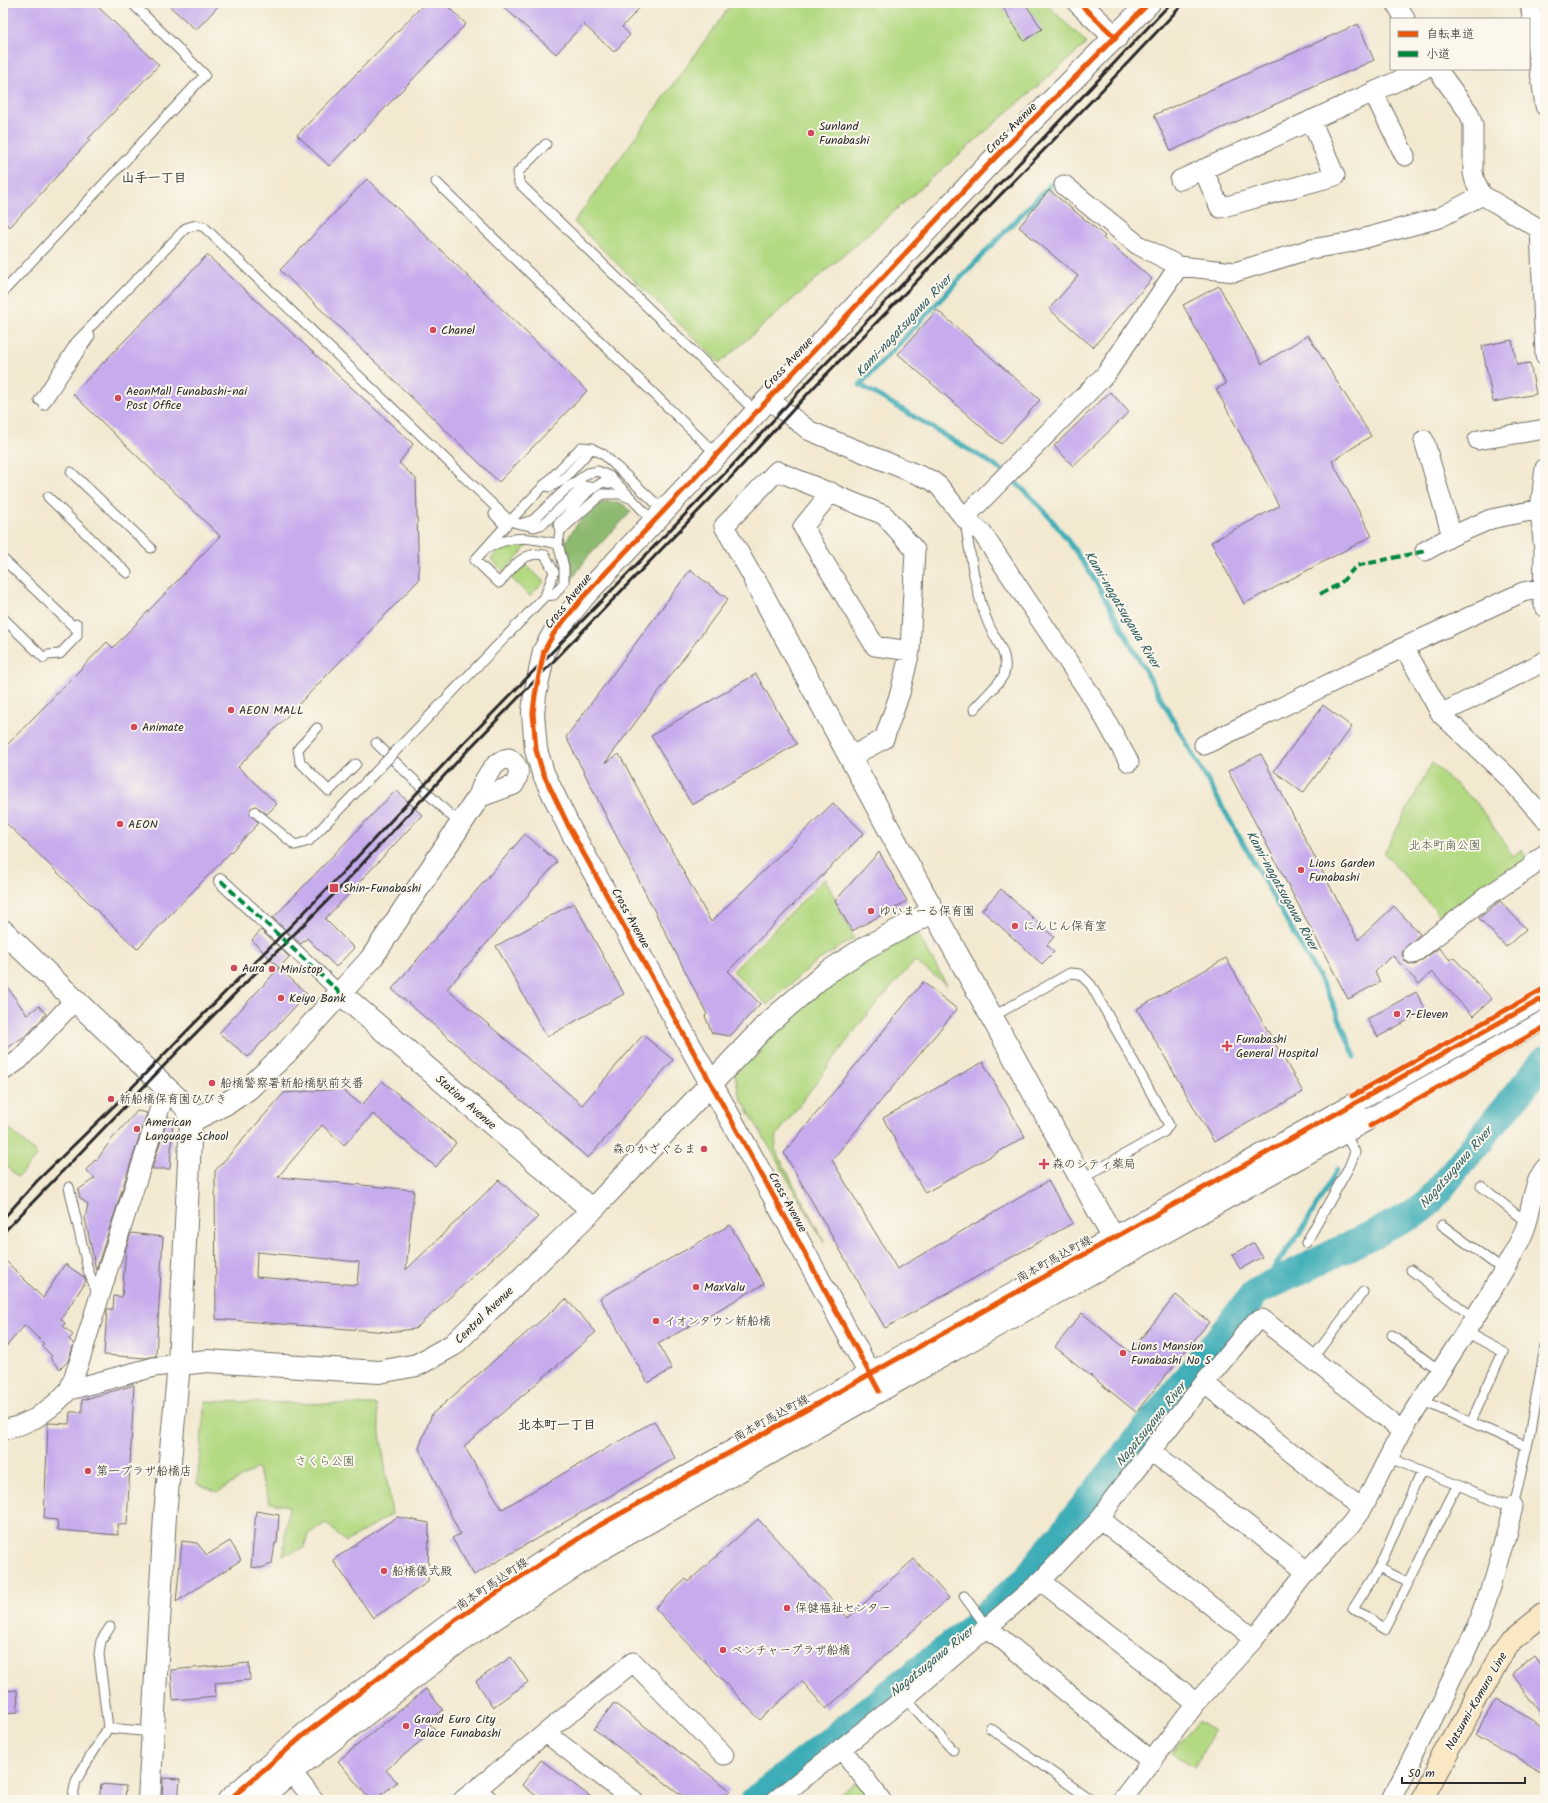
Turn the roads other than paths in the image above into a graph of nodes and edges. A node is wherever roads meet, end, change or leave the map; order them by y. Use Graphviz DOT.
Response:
graph roads {
  1 [pos="132,3"];
  2 [pos="1079,3"];
  3 [pos="1149,3"];
  4 [pos="1396,3"];
  5 [pos="1530,3"];
  6 [pos="1404,18"];
  7 [pos="1531,30"];
  8 [pos="1116,38"];
  9 [pos="1422,70"];
  10 [pos="1438,70"];
  11 [pos="1373,92"];
  12 [pos="1545,106"];
  13 [pos="1311,120"];
  14 [pos="546,144"];
  15 [pos="1405,156"];
  16 [pos="1203,169"];
  17 [pos="1180,180"];
  18 [pos="436,182"];
  19 [pos="1064,185"];
  20 [pos="1482,195"];
  21 [pos="1542,230"];
  22 [pos="1179,266"];
  23 [pos="3,292"];
  24 [pos="1545,355"];
  25 [pos="42,403"];
  26 [pos="762,406"];
  27 [pos="1545,429"];
  28 [pos="1424,440"];
  29 [pos="1478,440"];
  30 [pos="717,454"];
  31 [pos="1545,468"];
  32 [pos="71,472"];
  33 [pos="619,485"];
  34 [pos="594,488"];
  35 [pos="1544,490"];
  36 [pos="831,492"];
  37 [pos="48,497"];
  38 [pos="633,500"];
  39 [pos="1540,509"];
  40 [pos="658,515"];
  41 [pos="964,518"];
  42 [pos="508,523"];
  43 [pos="520,524"];
  44 [pos="560,531"];
  45 [pos="1452,536"];
  46 [pos="558,544"];
  47 [pos="151,548"];
  48 [pos="484,551"];
  49 [pos="1425,551"];
  50 [pos="1544,552"];
  51 [pos="3,559"];
  52 [pos="127,573"];
  53 [pos="755,581"];
  54 [pos="1543,588"];
  55 [pos="545,596"];
  56 [pos="1545,606"];
  57 [pos="3,618"];
  58 [pos="1404,647"];
  59 [pos="910,651"];
  60 [pos="1545,661"];
  61 [pos="974,709"];
  62 [pos="1441,714"];
  63 [pos="317,728"];
  64 [pos="376,743"];
  65 [pos="1204,745"];
  66 [pos="850,756"];
  67 [pos="1129,762"];
  68 [pos="356,764"];
  69 [pos="478,798"];
  70 [pos="255,812"];
  71 [pos="1545,819"];
  72 [pos="462,822"];
  73 [pos="1545,854"];
  74 [pos="220,881"];
  75 [pos="934,911"];
  76 [pos="3,931"];
  77 [pos="1413,954"];
  78 [pos="340,993"];
  79 [pos="1545,997"];
  80 [pos="75,1000"];
  81 [pos="992,1017"];
  82 [pos="1545,1020"];
  83 [pos="3,1071"];
  84 [pos="711,1083"];
  85 [pos="166,1089"];
  86 [pos="1361,1111"];
  87 [pos="191,1121"];
  88 [pos="1339,1124"];
  89 [pos="1545,1168"];
  90 [pos="1081,1179"];
  91 [pos="1481,1186"];
  92 [pos="69,1187"];
  93 [pos="592,1210"];
  94 [pos="1526,1222"];
  95 [pos="1442,1225"];
  96 [pos="1113,1237"];
  97 [pos="1306,1243"];
  98 [pos="1411,1270"];
  99 [pos="1503,1270"];
  100 [pos="1363,1292"];
  101 [pos="99,1298"];
  102 [pos="1470,1325"];
  103 [pos="1392,1335"];
  104 [pos="1545,1347"];
  105 [pos="1312,1359"];
  106 [pos="179,1364"];
  107 [pos="1440,1371"];
  108 [pos="875,1382"];
  109 [pos="1204,1383"];
  110 [pos="69,1390"];
  111 [pos="1421,1400"];
  112 [pos="1471,1422"];
  113 [pos="3,1430"];
  114 [pos="1402,1431"];
  115 [pos="1527,1447"];
  116 [pos="1151,1451"];
  117 [pos="1387,1457"];
  118 [pos="1421,1472"];
  119 [pos="1457,1486"];
  120 [pos="1512,1507"];
  121 [pos="1362,1509"];
  122 [pos="1100,1519"];
  123 [pos="593,1529"];
  124 [pos="603,1548"];
  125 [pos="1379,1568"];
  126 [pos="1307,1571"];
  127 [pos="1041,1581"];
  128 [pos="1409,1582"];
  129 [pos="964,1596"];
  130 [pos="1545,1614"];
  131 [pos="110,1627"];
  132 [pos="988,1627"];
  133 [pos="460,1629"];
  134 [pos="1254,1639"];
  135 [pos="904,1698"];
  136 [pos="1196,1703"];
  137 [pos="108,1728"];
  138 [pos="990,1728"];
  139 [pos="153,1732"];
  140 [pos="546,1733"];
  141 [pos="840,1748"];
  142 [pos="953,1750"];
  143 [pos="724,1755"];
  144 [pos="1152,1762"];
  145 [pos="285,1764"];
  146 [pos="476,1797"];
  147 [pos="72,1800"];
  148 [pos="149,1800"];
  149 [pos="229,1800"];
  150 [pos="258,1800"];
  151 [pos="314,1800"];
  152 [pos="633,1800"];
  153 [pos="776,1800"];
  154 [pos="881,1800"];
  155 [pos="1091,1800"];
  156 [pos="1122,1800"];
  157 [pos="1391,1800"];
  158 [pos="1421,1800"];
  1 -- 23 [label="lane"];
  2 -- 8 [label="street"];
  3 -- 8 [label="street, Cross Avenue"];
  4 -- 6 [label="street"];
  5 -- 7 [label="street"];
  7 -- 12 [label="street"];
  8 -- 26 [label="street, Cross Avenue"];
  9 -- 11 [label="street"];
  10 -- 20 [label="street"];
  11 -- 13 [label="street"];
  11 -- 15 [label="street"];
  13 -- 16 [label="street"];
  13 -- 16 [label="street"];
  14 -- 26 [label="lane"];
  16 -- 17 [label="street"];
  18 -- 30 [label="lane"];
  19 -- 22 [label="street"];
  20 -- 21 [label="street"];
  20 -- 22 [label="street"];
  21 -- 24 [label="street"];
  22 -- 41 [label="street"];
  25 -- 42 [label="lane"];
  26 -- 30 [label="street, Cross Avenue"];
  26 -- 41 [label="street"];
  27 -- 29 [label="street"];
  28 -- 45 [label="street"];
  30 -- 40 [label="street, Cross Avenue"];
  31 -- 35 [label="street"];
  32 -- 47 [label="lane"];
  33 -- 34 [label="lane"];
  33 -- 38 [label="lane"];
  33 -- 43 [label="lane"];
  34 -- 43 [label="lane"];
  34 -- 44 [label="lane"];
  35 -- 39 [label="street"];
  36 -- 53 [label="street"];
  36 -- 59 [label="street"];
  36 -- 59 [label="street"];
  37 -- 52 [label="lane"];
  38 -- 40 [label="lane"];
  38 -- 44 [label="lane"];
  39 -- 45 [label="street"];
  39 -- 50 [label="street"];
  40 -- 42 [label="lane"];
  40 -- 84 [label="street, Cross Avenue"];
  41 -- 61 [label="lane"];
  41 -- 67 [label="street"];
  42 -- 43 [label="lane"];
  42 -- 48 [label="lane"];
  44 -- 46 [label="lane"];
  45 -- 49 [label="street"];
  46 -- 48 [label="lane"];
  46 -- 55 [label="lane"];
  48 -- 55 [label="lane"];
  50 -- 54 [label="street"];
  51 -- 57 [label="lane"];
  53 -- 66 [label="street"];
  54 -- 56 [label="street"];
  54 -- 58 [label="street"];
  55 -- 70 [label="lane, bridge"];
  58 -- 62 [label="street"];
  58 -- 65 [label="street"];
  59 -- 66 [label="street"];
  60 -- 62 [label="street"];
  62 -- 71 [label="street"];
  63 -- 68 [label="lane"];
  64 -- 72 [label="lane"];
  66 -- 75 [label="street"];
  69 -- 72 [label="street"];
  72 -- 78 [label="street"];
  73 -- 77 [label="street"];
  74 -- 78 [label="street"];
  75 -- 81 [label="street"];
  75 -- 84 [label="street, Central Avenue"];
  76 -- 80 [label="street"];
  78 -- 87 [label="street"];
  78 -- 93 [label="street, Station Avenue"];
  79 -- 86 [label="street"];
  80 -- 83 [label="street"];
  80 -- 85 [label="street"];
  81 -- 90 [label="street"];
  81 -- 90 [label="lane"];
  82 -- 86 [label="street"];
  84 -- 93 [label="street, Central Avenue"];
  84 -- 108 [label="street, Cross Avenue"];
  85 -- 87 [label="street"];
  85 -- 101 [label="street"];
  86 -- 88 [label="street, 南本町馬込町線"];
  87 -- 106 [label="street"];
  88 -- 96 [label="street, 南本町馬込町線"];
  88 -- 97 [label="lane"];
  88 -- 108 [label="street, 南本町馬込町線"];
  89 -- 94 [label="street"];
  90 -- 96 [label="street"];
  91 -- 94 [label="lane"];
  92 -- 101 [label="lane"];
  93 -- 106 [label="street, Central Avenue"];
  94 -- 99 [label="street"];
  95 -- 99 [label="lane"];
  96 -- 108 [label="street, 南本町馬込町線"];
  98 -- 102 [label="lane"];
  99 -- 102 [label="street"];
  100 -- 105 [label="lane"];
  101 -- 110 [label="street"];
  102 -- 107 [label="street"];
  102 -- 112 [label="lane"];
  103 -- 107 [label="lane"];
  104 -- 115 [label="lane"];
  105 -- 109 [label="street"];
  105 -- 114 [label="street"];
  106 -- 110 [label="street"];
  106 -- 139 [label="street"];
  107 -- 111 [label="street"];
  108 -- 123 [label="street, 南本町馬込町線"];
  108 -- 124 [label="street, 南本町馬込町線"];
  109 -- 116 [label="street"];
  109 -- 121 [label="street"];
  110 -- 113 [label="street"];
  111 -- 112 [label="lane"];
  111 -- 114 [label="street"];
  112 -- 115 [label="lane"];
  114 -- 117 [label="street"];
  115 -- 120 [label="lane"];
  116 -- 122 [label="street"];
  116 -- 126 [label="street"];
  117 -- 118 [label="lane"];
  117 -- 121 [label="street"];
  118 -- 119 [label="lane"];
  118 -- 125 [label="lane"];
  119 -- 120 [label="lane"];
  119 -- 128 [label="lane"];
  120 -- 157 [label="street"];
  121 -- 126 [label="street"];
  122 -- 127 [label="street"];
  122 -- 134 [label="street"];
  123 -- 124 [label="street"];
  123 -- 133 [label="street, 南本町馬込町線"];
  124 -- 133 [label="street, 南本町馬込町線"];
  125 -- 128 [label="lane"];
  125 -- 128 [label="lane"];
  126 -- 134 [label="street"];
  127 -- 132 [label="street"];
  127 -- 136 [label="street"];
  129 -- 132 [label="lane"];
  130 -- 158 [label="main road, Natsumi-Komuro Line"];
  131 -- 137 [label="lane"];
  132 -- 135 [label="street"];
  132 -- 144 [label="street"];
  133 -- 145 [label="street, 南本町馬込町線"];
  134 -- 136 [label="street"];
  135 -- 141 [label="street"];
  135 -- 142 [label="lane"];
  136 -- 144 [label="street"];
  137 -- 139 [label="lane"];
  137 -- 147 [label="lane"];
  138 -- 155 [label="lane"];
  139 -- 148 [label="street"];
  140 -- 143 [label="street"];
  140 -- 146 [label="street"];
  140 -- 152 [label="street"];
  141 -- 153 [label="street"];
  141 -- 154 [label="street"];
  144 -- 156 [label="street"];
  145 -- 149 [label="street, 南本町馬込町線"];
  145 -- 150 [label="street, 南本町馬込町線"];
  145 -- 151 [label="street"];
}
